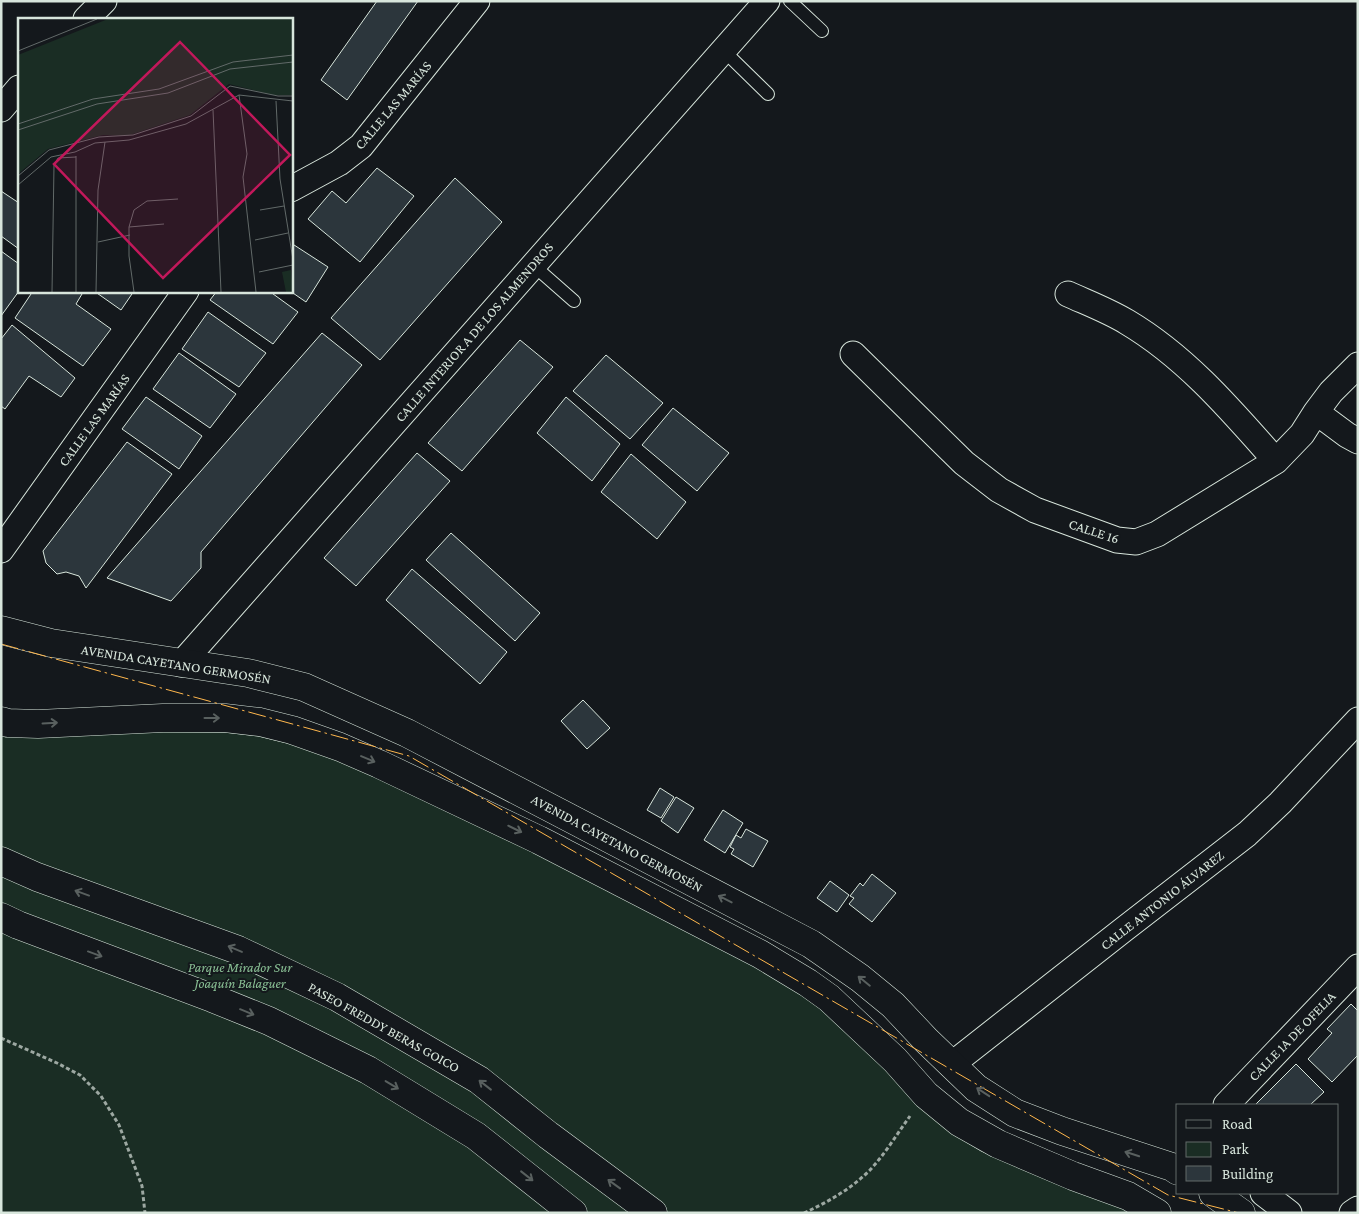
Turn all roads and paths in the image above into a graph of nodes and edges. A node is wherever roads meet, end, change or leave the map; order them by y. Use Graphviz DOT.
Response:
graph roads {
  1 [pos="104,1"];
  2 [pos="477,1"];
  3 [pos="767,1"];
  4 [pos="790,1"];
  5 [pos="87,18"];
  6 [pos="822,31"];
  7 [pos="723,50"];
  8 [pos="18,89"];
  9 [pos="768,94"];
  10 [pos="1,109"];
  11 [pos="292,188"];
  12 [pos="533,264"];
  13 [pos="185,292"];
  14 [pos="1068,294"];
  15 [pos="574,300"];
  16 [pos="853,354"];
  17 [pos="1358,365"];
  18 [pos="1316,412"];
  19 [pos="1358,441"];
  20 [pos="1276,461"];
  21 [pos="1,550"];
  22 [pos="1,630"];
  23 [pos="181,664"];
  24 [pos="1358,720"];
  25 [pos="1,721"];
  26 [pos="1,861"];
  27 [pos="1,917"];
  28 [pos="1358,967"];
  29 [pos="1,1038"];
  30 [pos="951,1065"];
  31 [pos="926,1095"];
  32 [pos="1227,1104"];
  33 [pos="1176,1166"];
  34 [pos="1214,1194"];
  35 [pos="1264,1194"];
  36 [pos="1358,1209"];
  37 [pos="144,1213"];
  38 [pos="573,1213"];
  39 [pos="653,1213"];
  40 [pos="804,1213"];
  41 [pos="1157,1213"];
  42 [pos="1241,1213"];
  43 [pos="1289,1213"];
  44 [pos="1352,1213"];
  1 -- 5 [label="street"];
  2 -- 11 [label="street, CALLE LAS MARÍAS"];
  3 -- 7 [label="street, CALLE INTERIOR A DE LOS ALMENDROS"];
  4 -- 6 [label="lane"];
  7 -- 9 [label="lane"];
  7 -- 12 [label="street, CALLE INTERIOR A DE LOS ALMENDROS"];
  8 -- 10 [label="street"];
  12 -- 15 [label="lane"];
  12 -- 23 [label="street, CALLE INTERIOR A DE LOS ALMENDROS"];
  13 -- 21 [label="street, CALLE LAS MARÍAS"];
  14 -- 20 [label="street"];
  16 -- 20 [label="street, CALLE 16"];
  17 -- 18 [label="street, CALLE 16"];
  18 -- 19 [label="street"];
  18 -- 20 [label="street, CALLE 16"];
  22 -- 23 [label="street, AVENIDA CAYETANO GERMOSÉN"];
  30 -- 23 [label="street, AVENIDA CAYETANO GERMOSÉN, one-way"];
  24 -- 30 [label="street, CALLE ANTONIO ÁLVAREZ"];
  25 -- 31 [label="street, one-way"];
  39 -- 26 [label="street, PASEO FREDDY BERAS GOICO, one-way"];
  27 -- 38 [label="street, one-way"];
  28 -- 32 [label="street, CALLE 1A DE OFELIA"];
  29 -- 37 [label="path"];
  33 -- 30 [label="street, AVENIDA CAYETANO GERMOSÉN, one-way"];
  31 -- 40 [label="path"];
  31 -- 41 [label="street"];
  34 -- 42 [label="street"];
  35 -- 43 [label="street"];
  36 -- 44 [label="street"];
}
